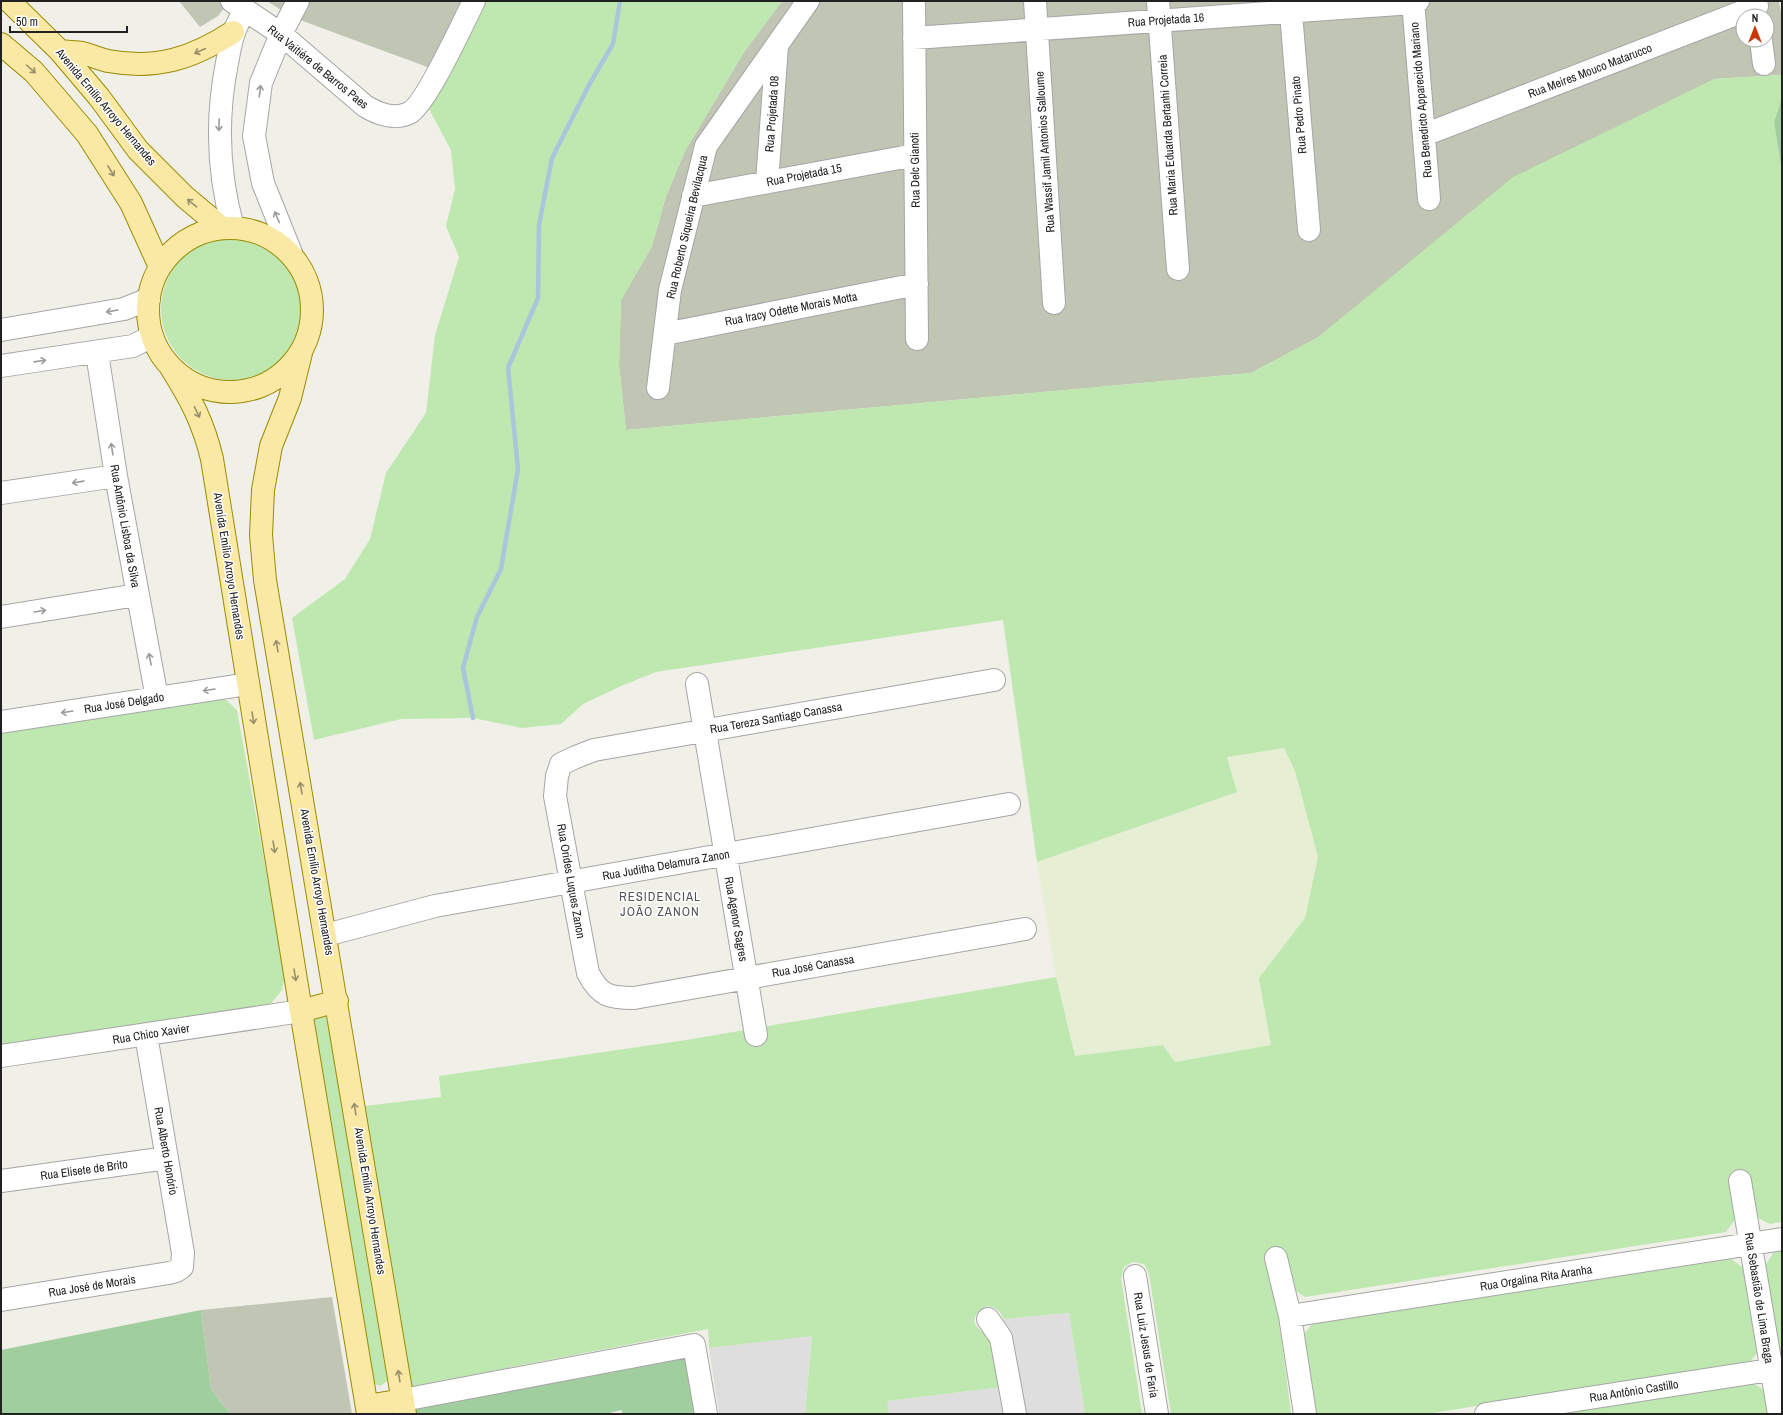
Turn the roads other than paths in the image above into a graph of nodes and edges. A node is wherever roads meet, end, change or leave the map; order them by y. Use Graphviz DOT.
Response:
graph roads {
  1 [pos="9,1"];
  2 [pos="298,1"];
  3 [pos="474,1"];
  4 [pos="808,1"];
  5 [pos="914,1"];
  6 [pos="1035,1"];
  7 [pos="1415,2"];
  8 [pos="242,4"];
  9 [pos="1290,6"];
  10 [pos="1158,11"];
  11 [pos="1735,16"];
  12 [pos="1037,30"];
  13 [pos="233,32"];
  14 [pos="281,34"];
  15 [pos="914,38"];
  16 [pos="1,44"];
  17 [pos="777,45"];
  18 [pos="1762,48"];
  19 [pos="60,51"];
  20 [pos="1764,64"];
  21 [pos="1424,135"];
  22 [pos="915,155"];
  23 [pos="767,182"];
  24 [pos="693,196"];
  25 [pos="1429,199"];
  26 [pos="228,228"];
  27 [pos="1309,230"];
  28 [pos="290,253"];
  29 [pos="160,266"];
  30 [pos="1178,269"];
  31 [pos="917,284"];
  32 [pos="149,299"];
  33 [pos="1054,303"];
  34 [pos="1,330"];
  35 [pos="665,334"];
  36 [pos="152,336"];
  37 [pos="917,339"];
  38 [pos="301,352"];
  39 [pos="97,353"];
  40 [pos="1,366"];
  41 [pos="170,366"];
  42 [pos="658,388"];
  43 [pos="116,476"];
  44 [pos="1,493"];
  45 [pos="137,596"];
  46 [pos="1,617"];
  47 [pos="282,678"];
  48 [pos="994,680"];
  49 [pos="248,684"];
  50 [pos="697,684"];
  51 [pos="157,698"];
  52 [pos="1,722"];
  53 [pos="705,730"];
  54 [pos="561,764"];
  55 [pos="1009,804"];
  56 [pos="726,854"];
  57 [pos="571,882"];
  58 [pos="1025,929"];
  59 [pos="326,935"];
  60 [pos="746,978"];
  61 [pos="602,993"];
  62 [pos="337,1001"];
  63 [pos="301,1011"];
  64 [pos="756,1035"];
  65 [pos="146,1036"];
  66 [pos="1,1056"];
  67 [pos="167,1158"];
  68 [pos="1,1181"];
  69 [pos="1740,1181"];
  70 [pos="1782,1239"];
  71 [pos="1751,1244"];
  72 [pos="1276,1258"];
  73 [pos="182,1267"];
  74 [pos="1135,1276"];
  75 [pos="1,1300"];
  76 [pos="1290,1316"];
  77 [pos="988,1320"];
  78 [pos="1776,1369"];
  79 [pos="404,1407"];
  80 [pos="368,1410"];
  81 [pos="706,1414"];
  82 [pos="1016,1414"];
  83 [pos="1157,1414"];
  84 [pos="1305,1414"];
  85 [pos="1486,1414"];
  86 [pos="1778,1414"];
  1 -- 19 [label="main road, Avenida Emílio Arroyo Hernandes"];
  2 -- 14 [label="street"];
  3 -- 14 [label="street, Rua Vaitiére de Barros Paes"];
  4 -- 17 [label="street, Rua Roberto Siqueira Bevilacqua"];
  5 -- 15 [label="street, Rua Delc Gianoti"];
  6 -- 12 [label="street, Rua Wassif Jamil Antonios Salloume"];
  7 -- 9 [label="street, Rua Projetada 16"];
  7 -- 21 [label="street, Rua Benedicto Apparecido Mariano"];
  8 -- 13 [label="street"];
  8 -- 14 [label="street, Rua Vaitiére de Barros Paes"];
  9 -- 10 [label="street, Rua Projetada 16"];
  9 -- 27 [label="street, Rua Pedro Pinato"];
  10 -- 12 [label="street, Rua Projetada 16"];
  10 -- 30 [label="street, Rua Maria Eduarda Bertanhi Correia"];
  11 -- 21 [label="street, Rua Meires Mouco Matarucco"];
  12 -- 15 [label="street, Rua Projetada 16"];
  12 -- 33 [label="street, Rua Wassif Jamil Antonios Salloume"];
  13 -- 19 [label="main road, one-way"];
  13 -- 26 [label="street, one-way"];
  28 -- 14 [label="street, one-way"];
  15 -- 22 [label="street, Rua Delc Gianoti"];
  16 -- 29 [label="main road, one-way"];
  17 -- 23 [label="street, Rua Projetada 08"];
  17 -- 24 [label="street, Rua Roberto Siqueira Bevilacqua"];
  18 -- 20 [label="street"];
  26 -- 19 [label="main road, Avenida Emílio Arroyo Hernandes, one-way"];
  21 -- 25 [label="street, Rua Benedicto Apparecido Mariano"];
  22 -- 23 [label="street, Rua Projetada 15"];
  22 -- 31 [label="street, Rua Delc Gianoti"];
  23 -- 24 [label="street, Rua Projetada 15"];
  24 -- 35 [label="street, Rua Roberto Siqueira Bevilacqua"];
  26 -- 28 [label="main road"];
  26 -- 29 [label="main road"];
  28 -- 38 [label="main road"];
  29 -- 32 [label="main road"];
  31 -- 35 [label="street, Rua Iracy Odette Morais Motta"];
  31 -- 37 [label="street, Rua Delc Gianoti"];
  32 -- 34 [label="street, one-way"];
  32 -- 36 [label="main road"];
  35 -- 42 [label="street, Rua Roberto Siqueira Bevilacqua"];
  36 -- 39 [label="street"];
  36 -- 41 [label="main road"];
  38 -- 41 [label="main road"];
  47 -- 38 [label="main road, Avenida Emílio Arroyo Hernandes, one-way"];
  40 -- 39 [label="street, one-way"];
  43 -- 39 [label="street, Rua Antônio Lisboa da Silva, one-way"];
  41 -- 49 [label="main road, Avenida Emílio Arroyo Hernandes, one-way"];
  43 -- 44 [label="street, one-way"];
  43 -- 45 [label="street, Rua Antônio Lisboa da Silva"];
  46 -- 45 [label="street, one-way"];
  51 -- 45 [label="street, Rua Antônio Lisboa da Silva, one-way"];
  47 -- 49 [label="main road"];
  59 -- 47 [label="main road, Avenida Emílio Arroyo Hernandes, one-way"];
  48 -- 53 [label="street, Rua Tereza Santiago Canassa"];
  49 -- 51 [label="street, Rua José Delgado, one-way"];
  49 -- 63 [label="main road, Avenida Emílio Arroyo Hernandes, one-way"];
  50 -- 53 [label="street, Rua Agenor Sagres"];
  51 -- 52 [label="street, Rua José Delgado, one-way"];
  53 -- 54 [label="street, Rua Tereza Santiago Canassa"];
  53 -- 56 [label="street, Rua Agenor Sagres"];
  54 -- 57 [label="street, Rua Orides Luques Zanon"];
  55 -- 56 [label="street, Rua Juditha Delamura Zanon"];
  56 -- 57 [label="street, Rua Juditha Delamura Zanon"];
  56 -- 60 [label="street, Rua Agenor Sagres"];
  57 -- 59 [label="street, Rua Juditha Delamura Zanon"];
  57 -- 61 [label="street, Rua Orides Luques Zanon"];
  58 -- 60 [label="street, Rua José Canassa"];
  59 -- 62 [label="main road, Avenida Emílio Arroyo Hernandes"];
  60 -- 61 [label="street, Rua José Canassa"];
  60 -- 64 [label="street, Rua Agenor Sagres"];
  62 -- 63 [label="main road"];
  79 -- 62 [label="main road, Avenida Emílio Arroyo Hernandes, one-way"];
  63 -- 65 [label="street, Rua Chico Xavier"];
  63 -- 80 [label="main road, Avenida Emílio Arroyo Hernandes"];
  65 -- 66 [label="street, Rua Chico Xavier"];
  65 -- 67 [label="street, Rua Alberto Honório"];
  67 -- 68 [label="street, Rua Elisete de Brito"];
  67 -- 73 [label="street, Rua Alberto Honório"];
  69 -- 71 [label="street, Rua Sebastião de Lima Braga"];
  70 -- 71 [label="street, Rua Orgalina Rita Aranha"];
  71 -- 76 [label="street, Rua Orgalina Rita Aranha"];
  71 -- 78 [label="street, Rua Sebastião de Lima Braga"];
  72 -- 76 [label="street"];
  73 -- 75 [label="street, Rua José de Morais"];
  74 -- 83 [label="street, Rua Luiz Jesus de Faria"];
  76 -- 84 [label="street"];
  77 -- 82 [label="street"];
  78 -- 85 [label="street, Rua Antônio Castillo"];
  78 -- 86 [label="street, Rua Sebastião de Lima Braga"];
  79 -- 80 [label="main road"];
  79 -- 81 [label="street"];
}
